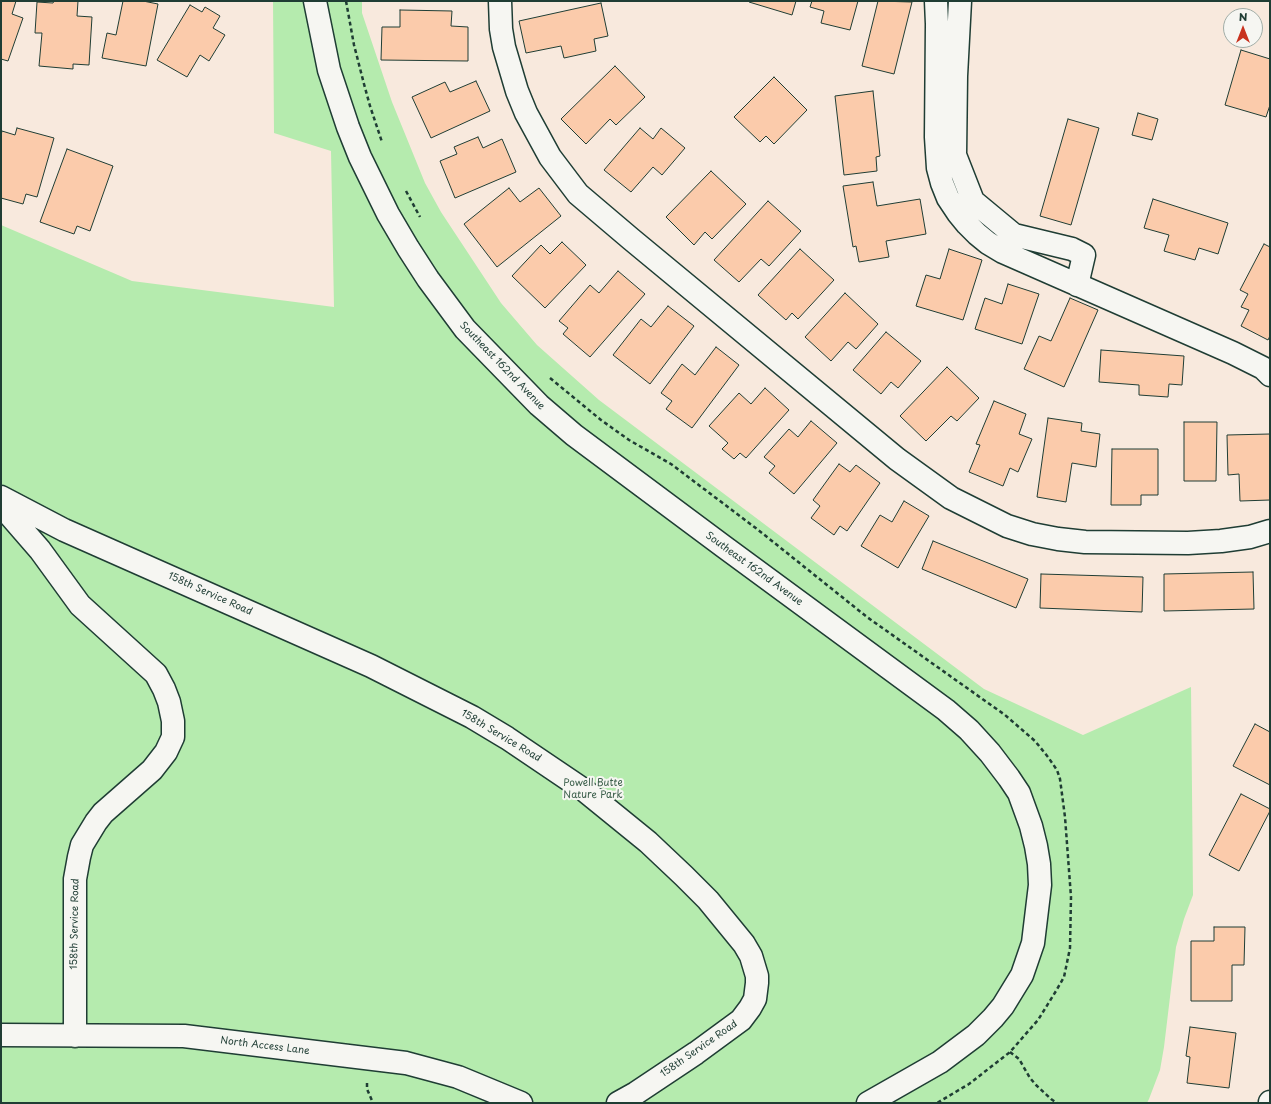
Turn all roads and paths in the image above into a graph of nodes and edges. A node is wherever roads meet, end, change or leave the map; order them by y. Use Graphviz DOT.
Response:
graph roads {
  1 [pos="315,1"];
  2 [pos="500,1"];
  3 [pos="936,1"];
  4 [pos="960,1"];
  5 [pos="1077,285"];
  6 [pos="1270,375"];
  7 [pos="1,498"];
  8 [pos="1,505"];
  9 [pos="1270,531"];
  10 [pos="1,1035"];
  11 [pos="75,1036"];
  12 [pos="1010,1052"];
  13 [pos="521,1103"];
  14 [pos="618,1103"];
  15 [pos="868,1103"];
  16 [pos="1057,1103"];
  1 -- 15 [label="street, Southeast 162nd Avenue"];
  2 -- 9 [label="street"];
  3 -- 5 [label="street"];
  4 -- 5 [label="street"];
  5 -- 6 [label="street"];
  7 -- 14 [label="street, 158th Service Road"];
  8 -- 11 [label="street, 158th Service Road"];
  10 -- 11 [label="street, North Access Lane"];
  11 -- 13 [label="street, North Access Lane"];
  12 -- 16 [label="path"];
}
